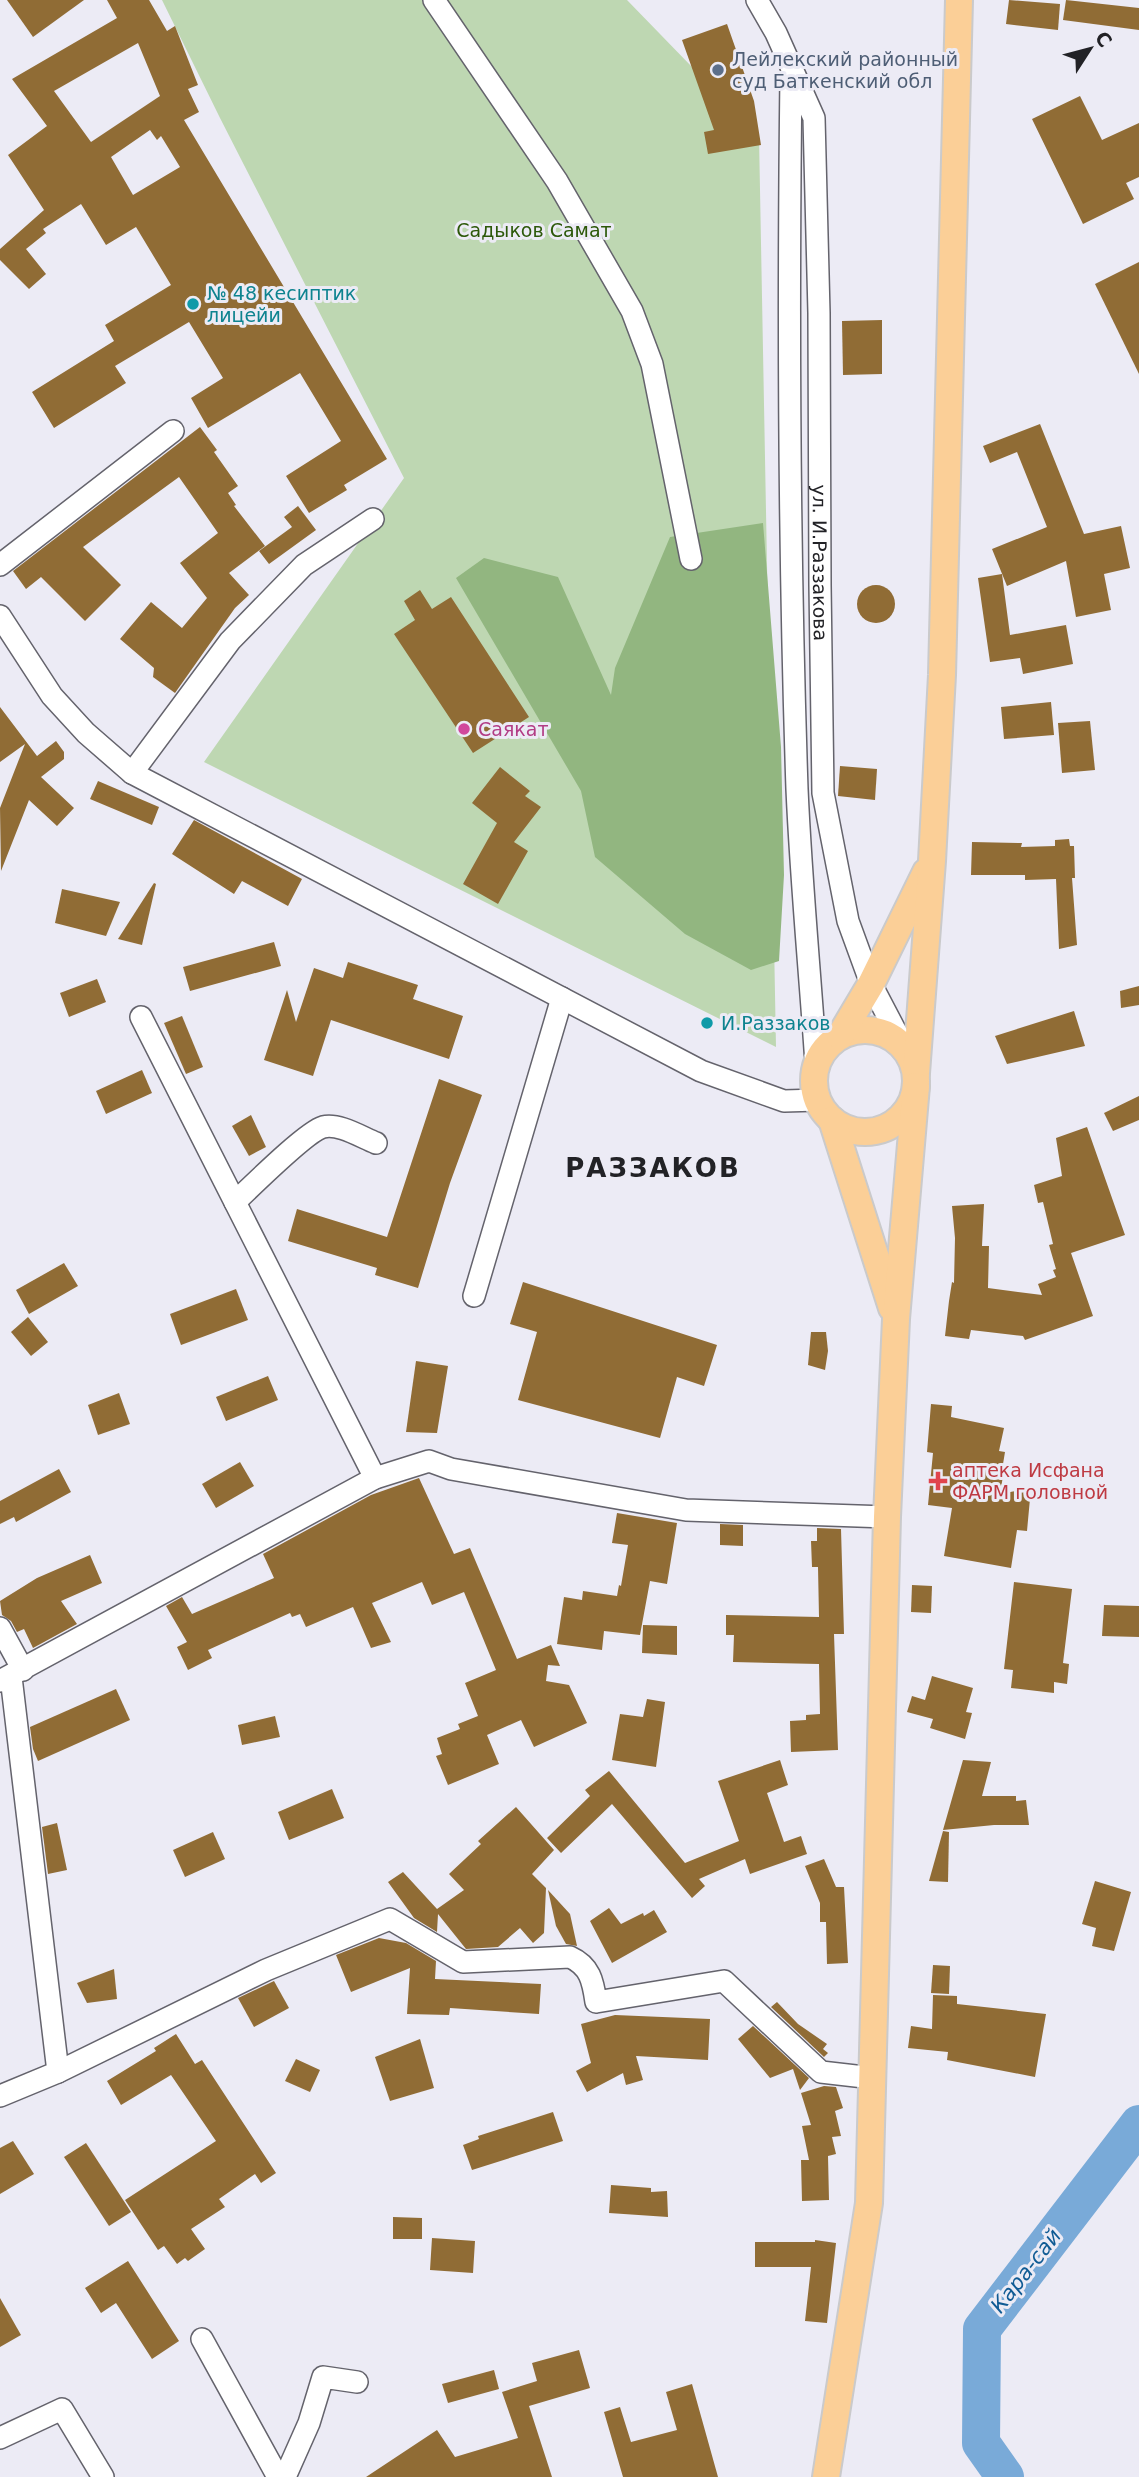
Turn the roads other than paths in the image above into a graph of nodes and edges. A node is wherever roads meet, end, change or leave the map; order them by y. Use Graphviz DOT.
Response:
graph roads {
  1 [pos="434,0"];
  2 [pos="757,0"];
  3 [pos="959,0"];
  4 [pos="791,65"];
  5 [pos="173,431"];
  6 [pos="373,519"];
  7 [pos="691,559"];
  8 [pos="0,565"];
  9 [pos="0,616"];
  10 [pos="132,773"];
  11 [pos="932,861"];
  12 [pos="871,984"];
  13 [pos="562,998"];
  14 [pos="141,1017"];
  15 [pos="840,1036"];
  16 [pos="816,1064"];
  17 [pos="912,1070"];
  18 [pos="825,1110"];
  19 [pos="376,1143"];
  20 [pos="235,1202"];
  21 [pos="474,1296"];
  22 [pos="896,1319"];
  23 [pos="375,1478"];
  24 [pos="887,1517"];
  25 [pos="0,1628"];
  26 [pos="11,1676"];
  27 [pos="58,2072"];
  28 [pos="873,2078"];
  29 [pos="0,2096"];
  30 [pos="202,2339"];
  31 [pos="357,2382"];
  32 [pos="0,2438"];
  33 [pos="103,2477"];
  34 [pos="278,2477"];
  35 [pos="285,2477"];
  36 [pos="826,2477"];
  1 -- 7 [label="street"];
  2 -- 4 [label="street, ул. И.Раззакова"];
  3 -- 11 [label="main road"];
  4 -- 12 [label="street, ул. И.Раззакова"];
  4 -- 16 [label="street, ул. И.Раззакова"];
  5 -- 8 [label="street"];
  6 -- 10 [label="street"];
  9 -- 10 [label="street"];
  10 -- 13 [label="street"];
  11 -- 12 [label="main road"];
  11 -- 17 [label="main road"];
  12 -- 15 [label="main road"];
  12 -- 17 [label="street, ул. И.Раззакова"];
  13 -- 18 [label="street"];
  13 -- 21 [label="street"];
  14 -- 20 [label="street"];
  15 -- 16 [label="main road"];
  15 -- 17 [label="main road"];
  16 -- 18 [label="main road"];
  17 -- 18 [label="main road"];
  17 -- 22 [label="main road"];
  18 -- 22 [label="main road"];
  19 -- 20 [label="street"];
  20 -- 23 [label="street"];
  22 -- 24 [label="main road"];
  23 -- 24 [label="street"];
  23 -- 26 [label="street"];
  24 -- 28 [label="main road"];
  25 -- 26 [label="street"];
  26 -- 27 [label="street"];
  27 -- 28 [label="street"];
  27 -- 29 [label="street"];
  28 -- 36 [label="main road"];
  30 -- 34 [label="street"];
  31 -- 35 [label="street"];
  32 -- 33 [label="street"];
}
